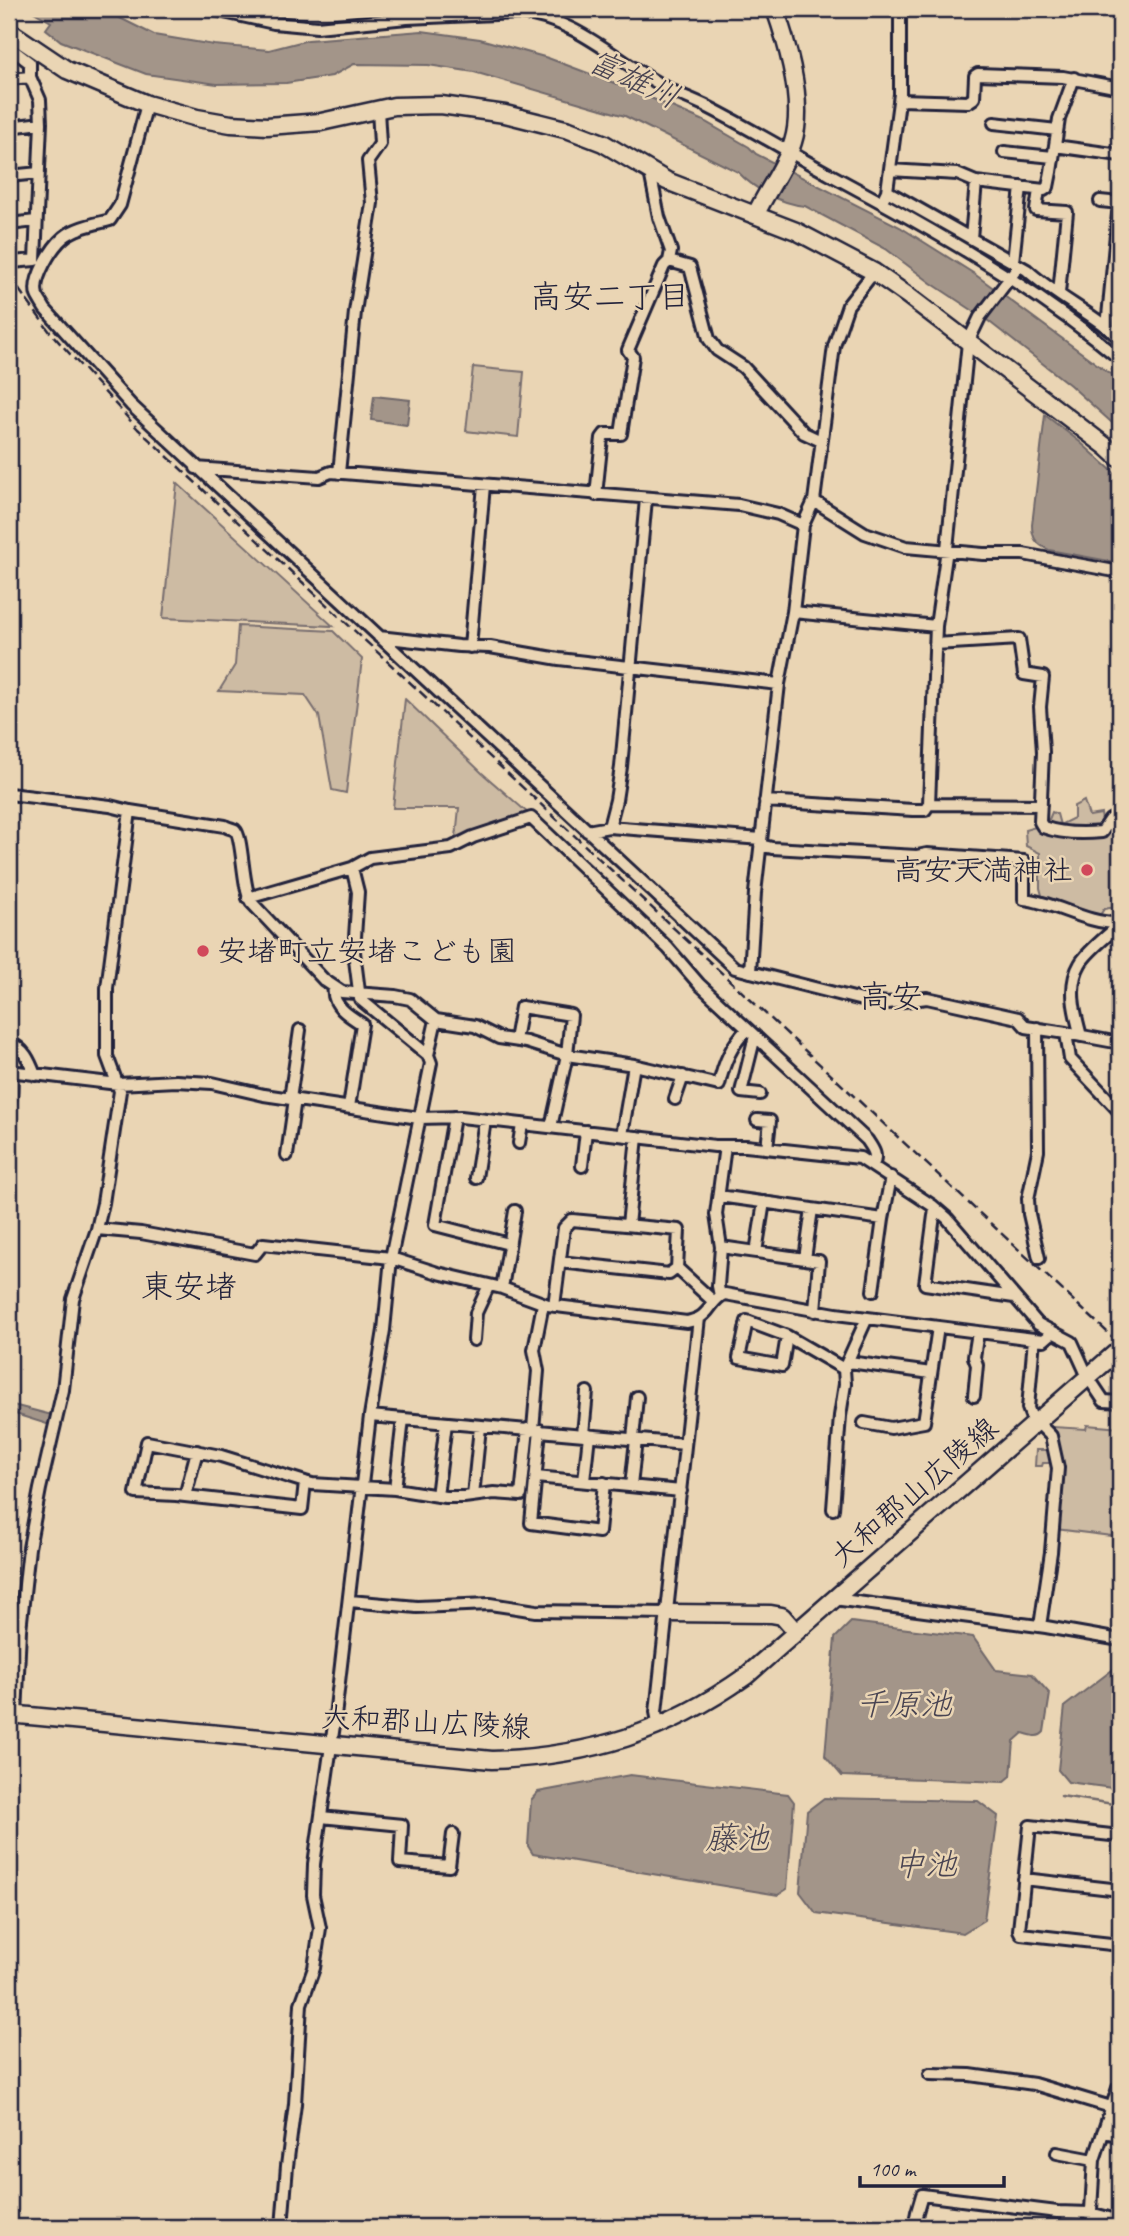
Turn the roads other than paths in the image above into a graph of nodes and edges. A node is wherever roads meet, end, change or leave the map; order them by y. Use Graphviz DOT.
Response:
graph roads {
  1 [pos="210,9"];
  2 [pos="775,9"];
  3 [pos="900,9"];
  4 [pos="430,13"];
  5 [pos="9,31"];
  6 [pos="9,47"];
  7 [pos="30,77"];
  8 [pos="1074,78"];
  9 [pos="9,79"];
  10 [pos="1120,88"];
  11 [pos="900,100"];
  12 [pos="147,104"];
  13 [pos="378,110"];
  14 [pos="41,123"];
  15 [pos="994,123"];
  16 [pos="9,127"];
  17 [pos="1058,130"];
  18 [pos="1004,152"];
  19 [pos="1054,152"];
  20 [pos="789,154"];
  21 [pos="1120,155"];
  22 [pos="890,170"];
  23 [pos="650,172"];
  24 [pos="39,173"];
  25 [pos="9,176"];
  26 [pos="976,182"];
  27 [pos="1021,187"];
  28 [pos="1038,190"];
  29 [pos="887,191"];
  30 [pos="1100,201"];
  31 [pos="881,202"];
  32 [pos="1119,203"];
  33 [pos="757,211"];
  34 [pos="36,221"];
  35 [pos="9,224"];
  36 [pos="971,238"];
  37 [pos="9,257"];
  38 [pos="669,261"];
  39 [pos="1016,264"];
  40 [pos="874,272"];
  41 [pos="1007,281"];
  42 [pos="1059,293"];
  43 [pos="1107,327"];
  44 [pos="1120,338"];
  45 [pos="968,342"];
  46 [pos="1120,359"];
  47 [pos="821,441"];
  48 [pos="1120,459"];
  49 [pos="197,468"];
  50 [pos="339,473"];
  51 [pos="484,485"];
  52 [pos="596,495"];
  53 [pos="646,499"];
  54 [pos="814,501"];
  55 [pos="803,525"];
  56 [pos="947,550"];
  57 [pos="1120,572"];
  58 [pos="793,612"];
  59 [pos="936,626"];
  60 [pos="377,637"];
  61 [pos="935,644"];
  62 [pos="470,647"];
  63 [pos="631,667"];
  64 [pos="779,684"];
  65 [pos="9,794"];
  66 [pos="765,801"];
  67 [pos="929,804"];
  68 [pos="1041,805"];
  69 [pos="130,811"];
  70 [pos="1120,816"];
  71 [pos="609,827"];
  72 [pos="587,831"];
  73 [pos="761,842"];
  74 [pos="352,868"];
  75 [pos="248,898"];
  76 [pos="1120,924"];
  77 [pos="750,972"];
  78 [pos="334,988"];
  79 [pos="360,994"];
  80 [pos="436,1020"];
  81 [pos="1037,1028"];
  82 [pos="300,1030"];
  83 [pos="751,1032"];
  84 [pos="1066,1033"];
  85 [pos="1081,1036"];
  86 [pos="515,1040"];
  87 [pos="9,1043"];
  88 [pos="1120,1043"];
  89 [pos="428,1055"];
  90 [pos="567,1055"];
  91 [pos="635,1065"];
  92 [pos="9,1071"];
  93 [pos="35,1075"];
  94 [pos="683,1076"];
  95 [pos="118,1084"];
  96 [pos="760,1094"];
  97 [pos="293,1099"];
  98 [pos="675,1099"];
  99 [pos="349,1107"];
  100 [pos="1120,1112"];
  101 [pos="454,1117"];
  102 [pos="419,1118"];
  103 [pos="485,1120"];
  104 [pos="757,1120"];
  105 [pos="522,1124"];
  106 [pos="551,1127"];
  107 [pos="586,1131"];
  108 [pos="622,1135"];
  109 [pos="637,1137"];
  110 [pos="519,1143"];
  111 [pos="725,1146"];
  112 [pos="767,1148"];
  113 [pos="287,1155"];
  114 [pos="873,1165"];
  115 [pos="582,1166"];
  116 [pos="891,1177"];
  117 [pos="476,1178"];
  118 [pos="719,1196"];
  119 [pos="764,1202"];
  120 [pos="935,1208"];
  121 [pos="812,1209"];
  122 [pos="514,1211"];
  123 [pos="883,1219"];
  124 [pos="628,1225"];
  125 [pos="97,1229"];
  126 [pos="509,1244"];
  127 [pos="721,1247"];
  128 [pos="756,1252"];
  129 [pos="391,1258"];
  130 [pos="1039,1258"];
  131 [pos="805,1259"];
  132 [pos="560,1262"];
  133 [pos="677,1268"];
  134 [pos="489,1285"];
  135 [pos="502,1288"];
  136 [pos="873,1291"];
  137 [pos="1014,1297"];
  138 [pos="717,1298"];
  139 [pos="751,1298"];
  140 [pos="549,1305"];
  141 [pos="815,1311"];
  142 [pos="699,1318"];
  143 [pos="867,1318"];
  144 [pos="747,1321"];
  145 [pos="938,1327"];
  146 [pos="978,1332"];
  147 [pos="1052,1333"];
  148 [pos="787,1336"];
  149 [pos="474,1339"];
  150 [pos="1034,1339"];
  151 [pos="1120,1349"];
  152 [pos="847,1366"];
  153 [pos="931,1373"];
  154 [pos="1088,1377"];
  155 [pos="587,1392"];
  156 [pos="974,1396"];
  157 [pos="637,1397"];
  158 [pos="1120,1402"];
  159 [pos="370,1416"];
  160 [pos="403,1419"];
  161 [pos="1038,1422"];
  162 [pos="446,1423"];
  163 [pos="864,1423"];
  164 [pos="480,1427"];
  165 [pos="534,1430"];
  166 [pos="586,1435"];
  167 [pos="634,1439"];
  168 [pos="685,1444"];
  169 [pos="197,1451"];
  170 [pos="536,1477"];
  171 [pos="584,1481"];
  172 [pos="306,1482"];
  173 [pos="604,1483"];
  174 [pos="631,1486"];
  175 [pos="362,1487"];
  176 [pos="395,1489"];
  177 [pos="681,1491"];
  178 [pos="185,1496"];
  179 [pos="437,1496"];
  180 [pos="473,1496"];
  181 [pos="832,1509"];
  182 [pos="834,1599"];
  183 [pos="350,1601"];
  184 [pos="667,1613"];
  185 [pos="1040,1626"];
  186 [pos="796,1632"];
  187 [pos="1120,1640"];
  188 [pos="13,1714"];
  189 [pos="659,1727"];
  190 [pos="331,1746"];
  191 [pos="321,1817"];
  192 [pos="453,1834"];
  193 [pos="1120,1836"];
  194 [pos="1024,1878"];
  195 [pos="1120,1890"];
  196 [pos="1120,1928"];
  197 [pos="1119,1944"];
  198 [pos="930,2074"];
  199 [pos="1120,2087"];
  200 [pos="1111,2107"];
  201 [pos="1103,2132"];
  202 [pos="1120,2135"];
  203 [pos="1057,2153"];
  204 [pos="1094,2160"];
  205 [pos="1090,2213"];
  206 [pos="1120,2221"];
  207 [pos="282,2227"];
  208 [pos="914,2227"];
  209 [pos="1090,2227"];
  1 -- 4 [label="street"];
  2 -- 20 [label="main road"];
  3 -- 11 [label="street"];
  4 -- 20 [label="street"];
  5 -- 12 [label="main road"];
  6 -- 7 [label="street"];
  7 -- 9 [label="street"];
  7 -- 14 [label="street"];
  8 -- 10 [label="street"];
  8 -- 11 [label="street"];
  8 -- 17 [label="street"];
  11 -- 22 [label="street"];
  12 -- 13 [label="main road"];
  12 -- 49 [label="street"];
  13 -- 23 [label="main road"];
  13 -- 50 [label="street"];
  14 -- 16 [label="street"];
  14 -- 24 [label="street"];
  15 -- 17 [label="street"];
  17 -- 19 [label="street"];
  18 -- 19 [label="street"];
  19 -- 21 [label="street"];
  19 -- 28 [label="street"];
  20 -- 31 [label="street"];
  20 -- 33 [label="main road"];
  22 -- 26 [label="street"];
  22 -- 29 [label="street"];
  23 -- 33 [label="main road"];
  23 -- 38 [label="street"];
  24 -- 25 [label="street"];
  24 -- 34 [label="street"];
  26 -- 27 [label="street"];
  26 -- 36 [label="street"];
  27 -- 28 [label="street"];
  27 -- 39 [label="street"];
  28 -- 42 [label="street"];
  29 -- 31 [label="street"];
  29 -- 36 [label="street"];
  30 -- 32 [label="street"];
  31 -- 41 [label="street"];
  32 -- 43 [label="street"];
  33 -- 40 [label="main road"];
  34 -- 35 [label="street"];
  34 -- 37 [label="street"];
  36 -- 39 [label="street"];
  38 -- 47 [label="street"];
  38 -- 52 [label="street"];
  39 -- 41 [label="street"];
  39 -- 42 [label="street"];
  40 -- 45 [label="main road"];
  40 -- 47 [label="street"];
  41 -- 45 [label="street"];
  41 -- 46 [label="street"];
  42 -- 43 [label="street"];
  43 -- 44 [label="street"];
  45 -- 48 [label="main road"];
  45 -- 56 [label="street"];
  47 -- 54 [label="street"];
  49 -- 50 [label="street"];
  49 -- 60 [label="street"];
  50 -- 51 [label="street"];
  51 -- 52 [label="street"];
  51 -- 62 [label="street"];
  52 -- 53 [label="street"];
  53 -- 55 [label="street"];
  53 -- 63 [label="street"];
  54 -- 55 [label="street"];
  54 -- 56 [label="street"];
  55 -- 58 [label="street"];
  56 -- 57 [label="street"];
  56 -- 59 [label="street"];
  58 -- 59 [label="street"];
  58 -- 64 [label="street"];
  59 -- 61 [label="street"];
  60 -- 62 [label="street"];
  60 -- 72 [label="street"];
  61 -- 67 [label="street"];
  61 -- 68 [label="street"];
  62 -- 63 [label="street"];
  63 -- 64 [label="street"];
  63 -- 71 [label="street"];
  64 -- 66 [label="street"];
  65 -- 69 [label="street"];
  66 -- 67 [label="street"];
  66 -- 73 [label="street"];
  67 -- 68 [label="street"];
  68 -- 70 [label="street"];
  69 -- 75 [label="street"];
  69 -- 95 [label="street"];
  71 -- 72 [label="street"];
  71 -- 73 [label="street"];
  72 -- 77 [label="street"];
  73 -- 76 [label="street"];
  73 -- 77 [label="street"];
  74 -- 75 [label="street"];
  74 -- 79 [label="street"];
  74 -- 83 [label="street"];
  75 -- 78 [label="street"];
  76 -- 85 [label="street"];
  77 -- 81 [label="street"];
  78 -- 79 [label="street"];
  78 -- 99 [label="street"];
  79 -- 80 [label="street"];
  79 -- 89 [label="street"];
  80 -- 86 [label="street"];
  80 -- 89 [label="street"];
  81 -- 84 [label="street"];
  81 -- 130 [label="street"];
  82 -- 97 [label="street"];
  83 -- 94 [label="street"];
  83 -- 96 [label="street"];
  83 -- 114 [label="street"];
  84 -- 85 [label="street"];
  84 -- 100 [label="street"];
  85 -- 88 [label="street"];
  86 -- 90 [label="street"];
  86 -- 90 [label="street"];
  87 -- 93 [label="street"];
  89 -- 102 [label="street"];
  90 -- 91 [label="street"];
  90 -- 106 [label="street"];
  91 -- 94 [label="street"];
  91 -- 108 [label="street"];
  92 -- 93 [label="street"];
  93 -- 95 [label="street"];
  94 -- 98 [label="street"];
  95 -- 97 [label="street"];
  95 -- 125 [label="street"];
  97 -- 99 [label="street"];
  97 -- 113 [label="street"];
  99 -- 102 [label="street"];
  101 -- 102 [label="street"];
  101 -- 103 [label="street"];
  101 -- 126 [label="street"];
  102 -- 129 [label="street"];
  103 -- 105 [label="street"];
  103 -- 117 [label="street"];
  104 -- 112 [label="street"];
  105 -- 106 [label="street"];
  105 -- 110 [label="street"];
  106 -- 107 [label="street"];
  107 -- 108 [label="street"];
  107 -- 115 [label="street"];
  108 -- 109 [label="street"];
  109 -- 111 [label="street"];
  109 -- 124 [label="street"];
  111 -- 112 [label="street"];
  111 -- 118 [label="street"];
  112 -- 114 [label="street"];
  114 -- 116 [label="street"];
  116 -- 120 [label="street"];
  116 -- 123 [label="street"];
  118 -- 119 [label="street"];
  118 -- 127 [label="street"];
  119 -- 121 [label="street"];
  119 -- 128 [label="street"];
  120 -- 137 [label="street"];
  120 -- 137 [label="street"];
  121 -- 123 [label="street"];
  121 -- 131 [label="street"];
  122 -- 126 [label="street"];
  123 -- 136 [label="street"];
  124 -- 132 [label="street"];
  124 -- 133 [label="street"];
  125 -- 129 [label="street"];
  125 -- 188 [label="street"];
  126 -- 135 [label="street"];
  127 -- 128 [label="street"];
  127 -- 138 [label="street"];
  128 -- 131 [label="street"];
  129 -- 134 [label="street"];
  129 -- 159 [label="street"];
  131 -- 141 [label="street"];
  132 -- 133 [label="street"];
  132 -- 140 [label="street"];
  133 -- 138 [label="street"];
  134 -- 135 [label="street"];
  134 -- 149 [label="street"];
  135 -- 140 [label="street"];
  137 -- 147 [label="street"];
  138 -- 139 [label="street"];
  138 -- 142 [label="street"];
  139 -- 141 [label="street"];
  139 -- 144 [label="street"];
  140 -- 142 [label="street"];
  140 -- 165 [label="street"];
  141 -- 143 [label="street"];
  142 -- 168 [label="street"];
  143 -- 145 [label="street"];
  143 -- 152 [label="street"];
  144 -- 148 [label="street"];
  144 -- 148 [label="street"];
  145 -- 146 [label="street"];
  145 -- 153 [label="street"];
  146 -- 150 [label="street"];
  146 -- 156 [label="street"];
  147 -- 150 [label="street"];
  147 -- 154 [label="street"];
  148 -- 152 [label="street"];
  150 -- 161 [label="street"];
  151 -- 154 [label="main road, 大和郡山広陵線"];
  152 -- 153 [label="street"];
  152 -- 181 [label="street"];
  153 -- 163 [label="street"];
  154 -- 158 [label="street"];
  154 -- 161 [label="main road, 大和郡山広陵線"];
  155 -- 166 [label="street"];
  157 -- 167 [label="street"];
  159 -- 160 [label="street"];
  159 -- 175 [label="street"];
  160 -- 162 [label="street"];
  160 -- 176 [label="street"];
  161 -- 182 [label="main road, 大和郡山広陵線"];
  161 -- 185 [label="street"];
  162 -- 164 [label="street"];
  162 -- 179 [label="street"];
  164 -- 165 [label="street"];
  164 -- 180 [label="street"];
  165 -- 166 [label="street"];
  165 -- 170 [label="street"];
  165 -- 180 [label="street"];
  166 -- 167 [label="street"];
  166 -- 171 [label="street"];
  167 -- 168 [label="street"];
  167 -- 174 [label="street"];
  168 -- 177 [label="street"];
  169 -- 172 [label="street"];
  169 -- 178 [label="street"];
  169 -- 178 [label="street"];
  170 -- 171 [label="street"];
  170 -- 173 [label="street"];
  171 -- 173 [label="street"];
  172 -- 175 [label="street"];
  172 -- 178 [label="street"];
  173 -- 174 [label="street"];
  174 -- 177 [label="street"];
  175 -- 176 [label="street"];
  175 -- 183 [label="street"];
  176 -- 179 [label="street"];
  177 -- 184 [label="street"];
  179 -- 180 [label="street"];
  182 -- 185 [label="street"];
  182 -- 186 [label="main road, 大和郡山広陵線"];
  183 -- 184 [label="street"];
  183 -- 190 [label="street"];
  184 -- 186 [label="main road"];
  184 -- 189 [label="street"];
  185 -- 187 [label="street"];
  186 -- 189 [label="main road, 大和郡山広陵線"];
  188 -- 190 [label="main road, 大和郡山広陵線"];
  189 -- 190 [label="main road, 大和郡山広陵線"];
  190 -- 191 [label="street"];
  191 -- 192 [label="street"];
  191 -- 207 [label="street"];
  193 -- 194 [label="street"];
  194 -- 195 [label="street"];
  194 -- 197 [label="street"];
  196 -- 197 [label="street"];
  198 -- 200 [label="street"];
  199 -- 200 [label="street"];
  200 -- 201 [label="street"];
  201 -- 202 [label="street"];
  201 -- 204 [label="street"];
  203 -- 204 [label="street"];
  204 -- 205 [label="street"];
  205 -- 206 [label="street"];
  205 -- 208 [label="street"];
  205 -- 209 [label="street"];
}
